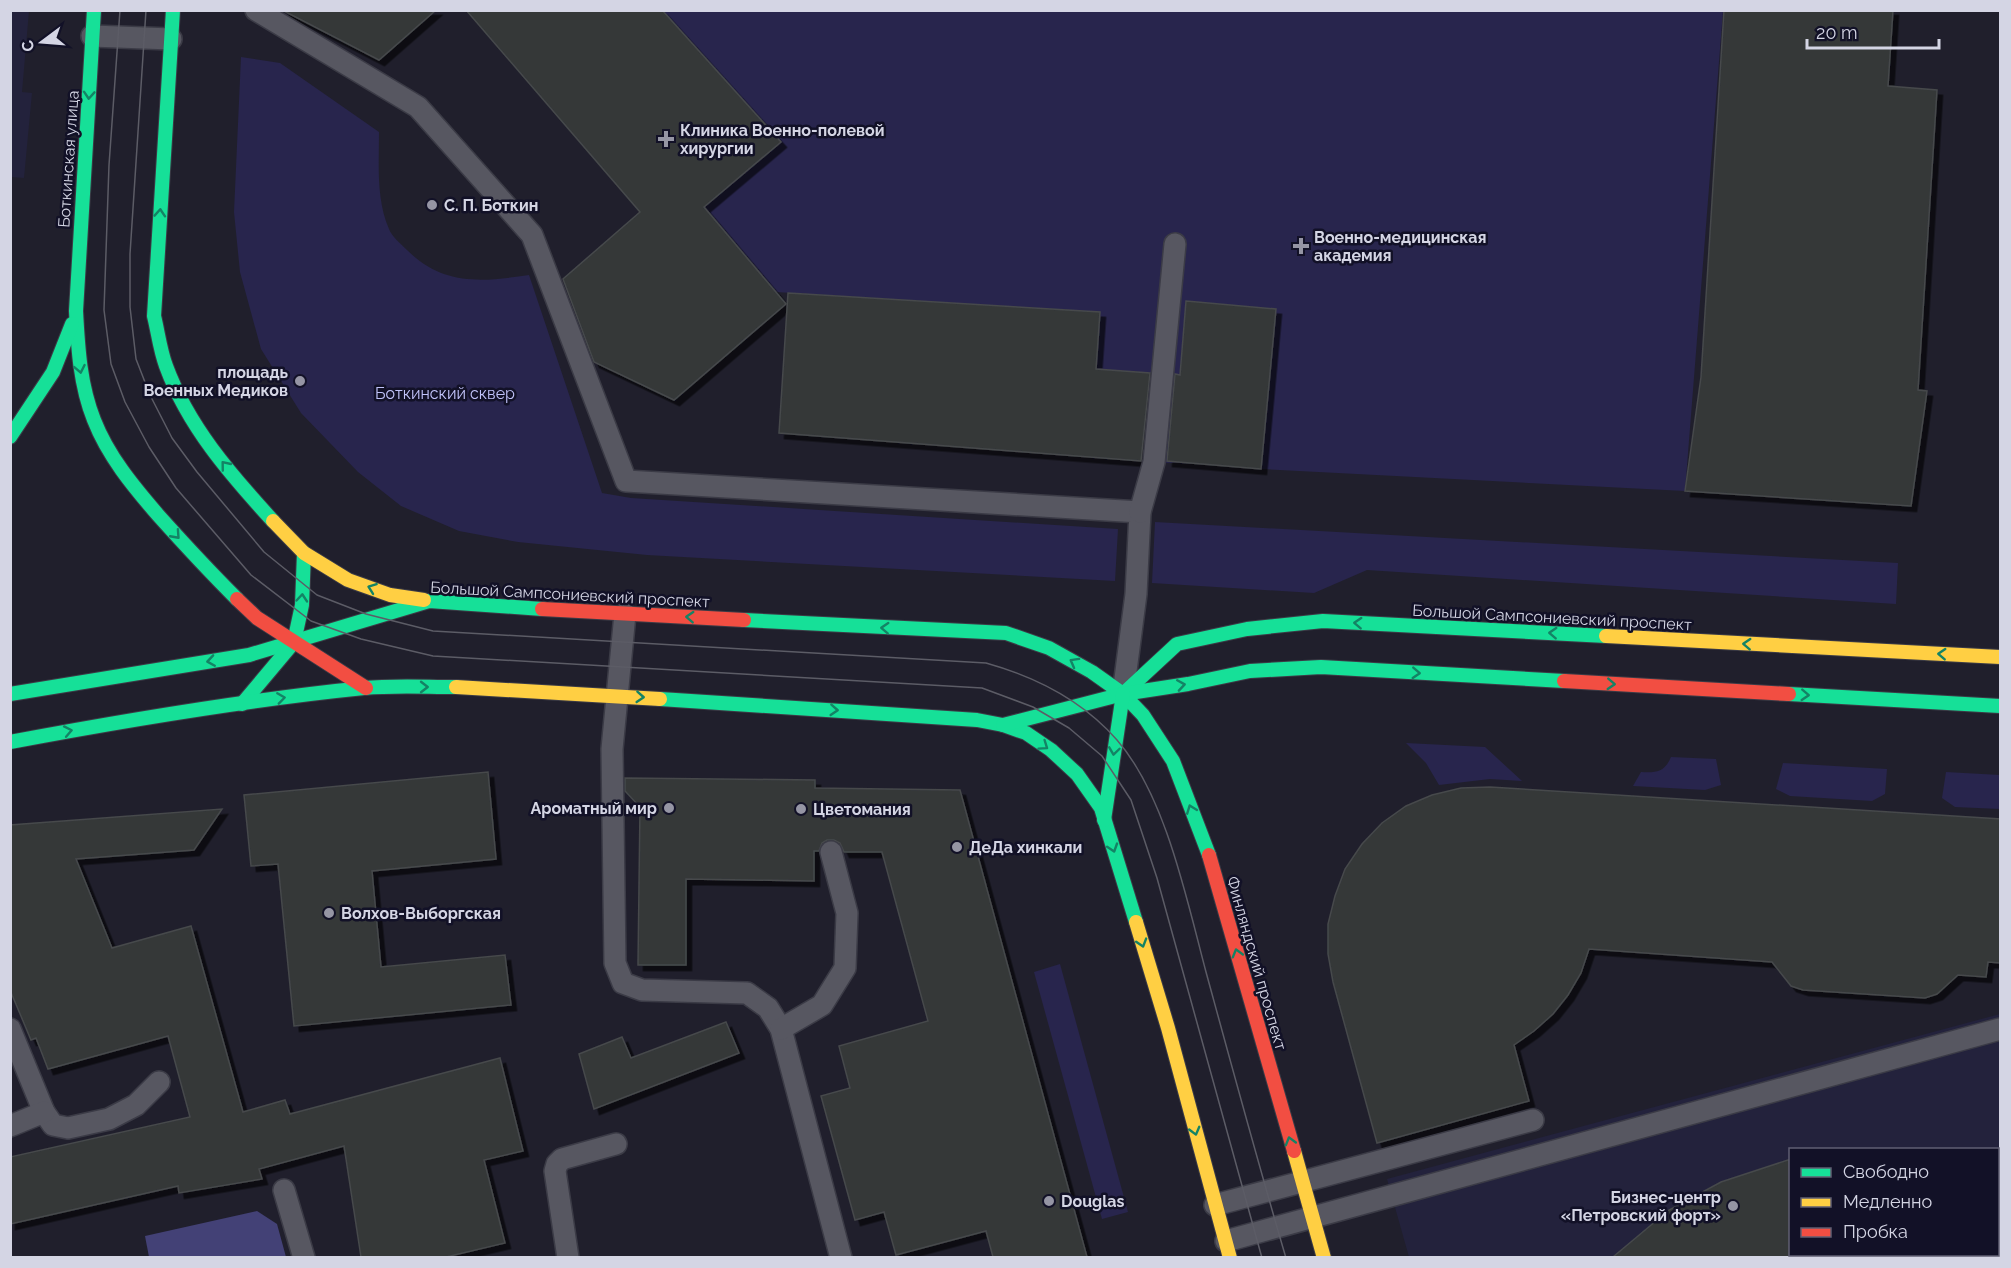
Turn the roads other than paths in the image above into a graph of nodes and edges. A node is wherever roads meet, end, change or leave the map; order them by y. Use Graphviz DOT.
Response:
graph roads {
  1 [pos="94,10"];
  2 [pos="173,10"];
  3 [pos="256,10"];
  4 [pos="92,36"];
  5 [pos="171,39"];
  6 [pos="1175,244"];
  7 [pos="76,311"];
  8 [pos="10,437"];
  9 [pos="1140,512"];
  10 [pos="304,553"];
  11 [pos="429,601"];
  12 [pos="625,614"];
  13 [pos="294,642"];
  14 [pos="2001,657"];
  15 [pos="366,688"];
  16 [pos="10,694"];
  17 [pos="1123,694"];
  18 [pos="617,695"];
  19 [pos="242,704"];
  20 [pos="2001,705"];
  21 [pos="1003,725"];
  22 [pos="10,742"];
  23 [pos="1104,820"];
  24 [pos="831,852"];
  25 [pos="10,1029"];
  26 [pos="781,1029"];
  27 [pos="2001,1029"];
  28 [pos="159,1082"];
  29 [pos="44,1113"];
  30 [pos="1533,1120"];
  31 [pos="10,1126"];
  32 [pos="616,1144"];
  33 [pos="1302,1182"];
  34 [pos="284,1190"];
  35 [pos="1215,1205"];
  36 [pos="1312,1217"];
  37 [pos="1228,1249"];
  38 [pos="564,1256"];
  39 [pos="303,1257"];
  40 [pos="841,1257"];
  41 [pos="1324,1257"];
  1 -- 4 [label="main road, Боткинская улица"];
  2 -- 5 [label="main road"];
  3 -- 9 [label="lane"];
  4 -- 5 [label="lane"];
  4 -- 7 [label="main road, Боткинская улица, one-way"];
  10 -- 5 [label="main road, one-way"];
  6 -- 9 [label="lane"];
  7 -- 8 [label="main road"];
  7 -- 13 [label="main road, one-way"];
  9 -- 17 [label="lane"];
  11 -- 10 [label="main road, one-way"];
  13 -- 10 [label="main road, one-way"];
  11 -- 12 [label="main road, Большой Сампсониевский проспект"];
  11 -- 13 [label="main road, Большой Сампсониевский проспект"];
  17 -- 12 [label="main road, Большой Сампсониевский проспект, one-way"];
  12 -- 18 [label="lane"];
  13 -- 15 [label="main road"];
  13 -- 16 [label="main road, Большой Сампсониевский проспект, one-way"];
  13 -- 19 [label="main road"];
  14 -- 17 [label="main road, Большой Сампсониевский проспект, one-way"];
  15 -- 18 [label="main road, one-way"];
  19 -- 15 [label="main road, one-way"];
  17 -- 20 [label="main road, one-way"];
  17 -- 21 [label="main road"];
  17 -- 23 [label="main road, one-way"];
  33 -- 17 [label="main road, Финляндский проспект, one-way"];
  18 -- 21 [label="main road, one-way"];
  18 -- 26 [label="lane"];
  22 -- 19 [label="main road, one-way"];
  21 -- 23 [label="main road, one-way"];
  23 -- 35 [label="main road, one-way"];
  24 -- 26 [label="lane"];
  25 -- 29 [label="lane"];
  26 -- 40 [label="lane"];
  27 -- 36 [label="lane"];
  28 -- 29 [label="lane"];
  29 -- 31 [label="lane"];
  30 -- 33 [label="lane"];
  32 -- 38 [label="lane"];
  33 -- 35 [label="lane"];
  33 -- 36 [label="main road, Финляндский проспект"];
  34 -- 39 [label="lane"];
  35 -- 37 [label="main road"];
  36 -- 37 [label="lane"];
  36 -- 41 [label="main road, Финляндский проспект"];
}
